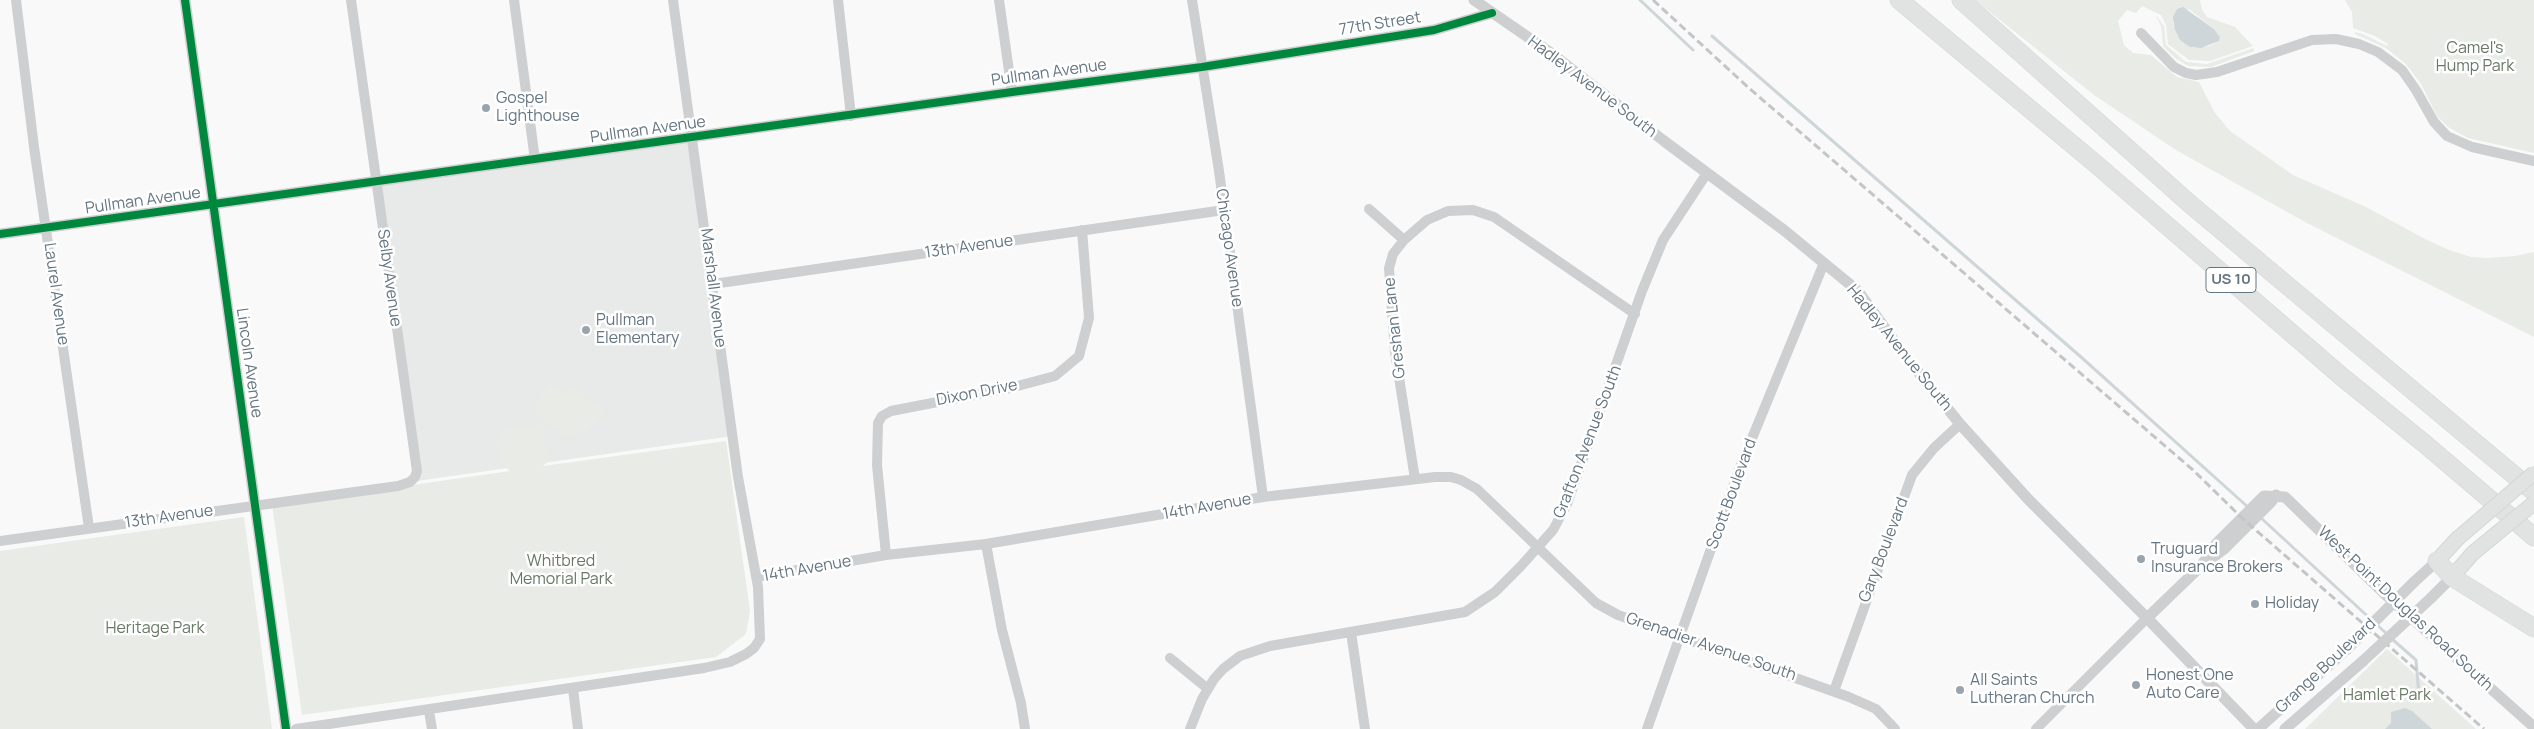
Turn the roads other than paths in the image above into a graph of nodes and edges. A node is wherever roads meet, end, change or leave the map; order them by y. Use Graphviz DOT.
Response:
graph roads {
  1 [pos="16,0"];
  2 [pos="185,0"];
  3 [pos="351,0"];
  4 [pos="514,0"];
  5 [pos="673,0"];
  6 [pos="838,0"];
  7 [pos="999,0"];
  8 [pos="1192,0"];
  9 [pos="1474,0"];
  10 [pos="1899,0"];
  11 [pos="1960,0"];
  12 [pos="1492,13"];
  13 [pos="2142,33"];
  14 [pos="1300,50"];
  15 [pos="1202,68"];
  16 [pos="1012,92"];
  17 [pos="851,116"];
  18 [pos="694,138"];
  19 [pos="535,160"];
  20 [pos="2534,161"];
  21 [pos="1707,173"];
  22 [pos="376,182"];
  23 [pos="214,205"];
  24 [pos="1369,209"];
  25 [pos="1224,210"];
  26 [pos="47,228"];
  27 [pos="1082,230"];
  28 [pos="0,234"];
  29 [pos="1404,240"];
  30 [pos="1824,263"];
  31 [pos="713,284"];
  32 [pos="1635,314"];
  33 [pos="1960,424"];
  34 [pos="2534,473"];
  35 [pos="1415,479"];
  36 [pos="2534,492"];
  37 [pos="338,494"];
  38 [pos="1263,497"];
  39 [pos="2534,503"];
  40 [pos="255,505"];
  41 [pos="89,528"];
  42 [pos="2534,537"];
  43 [pos="0,541"];
  44 [pos="986,544"];
  45 [pos="1537,548"];
  46 [pos="886,555"];
  47 [pos="2437,561"];
  48 [pos="756,576"];
  49 [pos="2452,577"];
  50 [pos="2148,618"];
  51 [pos="2534,628"];
  52 [pos="1350,632"];
  53 [pos="1681,636"];
  54 [pos="1170,658"];
  55 [pos="573,689"];
  56 [pos="1208,689"];
  57 [pos="1834,691"];
  58 [pos="429,711"];
  59 [pos="2534,727"];
  60 [pos="286,729"];
  61 [pos="296,729"];
  62 [pos="432,729"];
  63 [pos="578,729"];
  64 [pos="1025,729"];
  65 [pos="1190,729"];
  66 [pos="1365,729"];
  67 [pos="1647,729"];
  68 [pos="1895,729"];
  69 [pos="2036,729"];
  70 [pos="2254,729"];
  71 [pos="2258,729"];
  72 [pos="2285,729"];
  1 -- 26 [label="street, Laurel Avenue"];
  2 -- 23 [label="street, Lincoln Avenue"];
  3 -- 22 [label="street, Selby Avenue"];
  4 -- 19 [label="street"];
  5 -- 18 [label="street, Marshall Avenue"];
  6 -- 17 [label="street"];
  7 -- 16 [label="street"];
  8 -- 15 [label="street, Chicago Avenue"];
  9 -- 12 [label="street, Hadley Avenue South"];
  10 -- 42 [label="highway, US 10"];
  11 -- 36 [label="highway, US 10"];
  12 -- 14 [label="street, 77th Street"];
  12 -- 21 [label="street, Hadley Avenue South"];
  13 -- 20 [label="street"];
  14 -- 15 [label="street, Pullman Avenue"];
  15 -- 16 [label="street, Pullman Avenue"];
  15 -- 25 [label="street, Chicago Avenue"];
  16 -- 17 [label="street, Pullman Avenue"];
  17 -- 18 [label="street, Pullman Avenue"];
  18 -- 19 [label="street, Pullman Avenue"];
  18 -- 31 [label="street, Marshall Avenue"];
  19 -- 22 [label="street, Pullman Avenue"];
  21 -- 30 [label="street, Hadley Avenue South"];
  21 -- 32 [label="street, Grafton Avenue South"];
  22 -- 23 [label="street, Pullman Avenue"];
  22 -- 37 [label="street, Selby Avenue"];
  23 -- 26 [label="street, Pullman Avenue"];
  23 -- 40 [label="street, Lincoln Avenue"];
  24 -- 29 [label="street"];
  25 -- 27 [label="street, 13th Avenue"];
  25 -- 38 [label="street, Chicago Avenue"];
  26 -- 28 [label="street, Pullman Avenue"];
  26 -- 41 [label="street, Laurel Avenue"];
  27 -- 31 [label="street, 13th Avenue"];
  27 -- 46 [label="street, Dixon Drive"];
  29 -- 32 [label="street, Greshan Lane"];
  29 -- 35 [label="street, Greshan Lane"];
  30 -- 33 [label="street, Hadley Avenue South"];
  30 -- 53 [label="street, Scott Boulevard"];
  31 -- 48 [label="street, Marshall Avenue"];
  32 -- 45 [label="street, Grafton Avenue South"];
  33 -- 50 [label="street, Hadley Avenue South"];
  33 -- 57 [label="street, Gary Boulevard"];
  34 -- 47 [label="main road, bridge"];
  35 -- 38 [label="street, 14th Avenue"];
  35 -- 45 [label="street, Grenadier Avenue South"];
  37 -- 40 [label="street, 13th Avenue"];
  38 -- 44 [label="street, 14th Avenue"];
  39 -- 49 [label="main road, bridge"];
  40 -- 41 [label="street, 13th Avenue"];
  40 -- 60 [label="street, Lincoln Avenue"];
  41 -- 43 [label="street, 13th Avenue"];
  44 -- 46 [label="street, 14th Avenue"];
  44 -- 64 [label="street"];
  45 -- 52 [label="street, Grafton Avenue South"];
  45 -- 53 [label="street, Grenadier Avenue South"];
  46 -- 48 [label="street, 14th Avenue"];
  47 -- 49 [label="highway"];
  47 -- 71 [label="street, Grange Boulevard, bridge"];
  48 -- 55 [label="street, 14th Avenue"];
  49 -- 51 [label="highway"];
  49 -- 72 [label="street, Grange Boulevard, bridge"];
  50 -- 59 [label="street, West Point Douglas Road South"];
  50 -- 69 [label="street"];
  50 -- 70 [label="street, Hadley Avenue South"];
  52 -- 56 [label="street, Grafton Avenue South"];
  52 -- 66 [label="street"];
  53 -- 57 [label="street, Grenadier Avenue South"];
  53 -- 67 [label="street, Scott Boulevard"];
  54 -- 56 [label="street"];
  55 -- 58 [label="street, 14th Avenue"];
  55 -- 63 [label="street"];
  56 -- 65 [label="street, Grafton Avenue South"];
  57 -- 68 [label="street, Grenadier Avenue South"];
  58 -- 61 [label="street, 14th Avenue"];
  58 -- 62 [label="street"];
}
